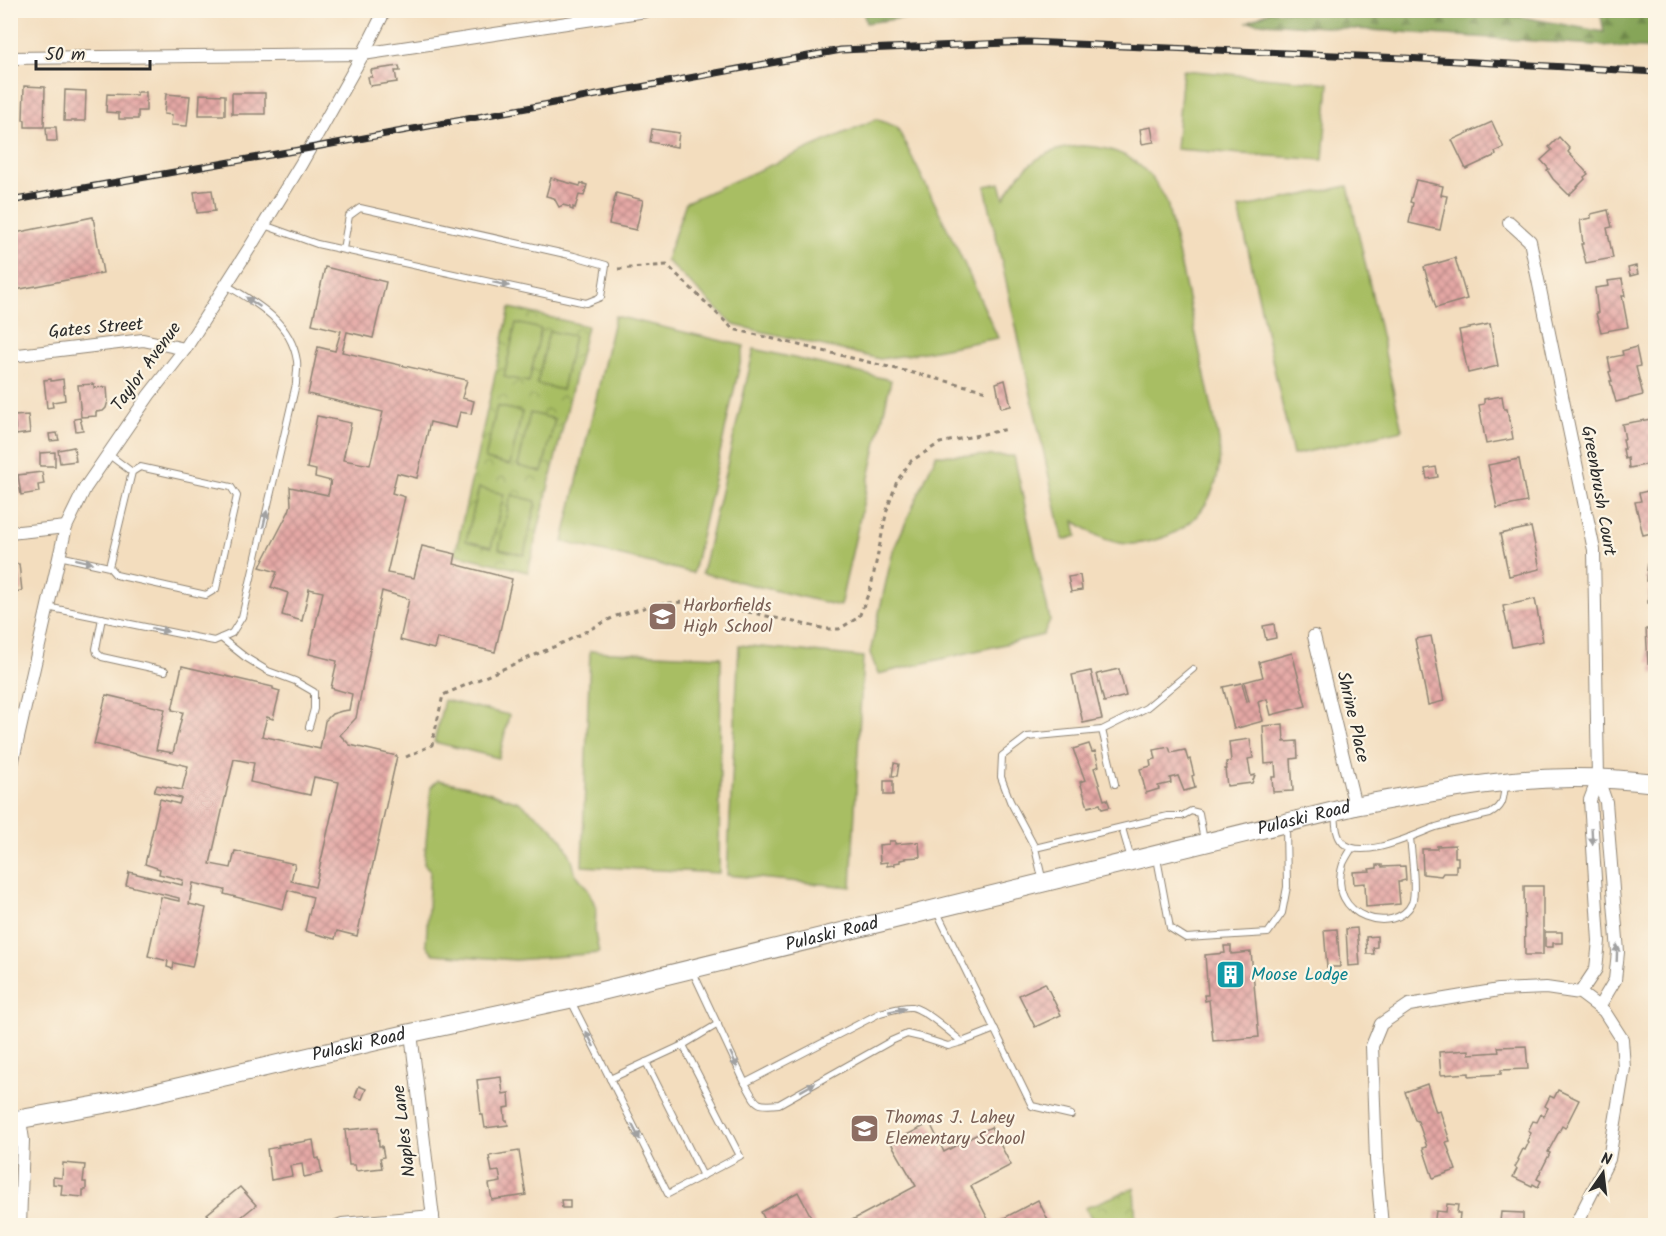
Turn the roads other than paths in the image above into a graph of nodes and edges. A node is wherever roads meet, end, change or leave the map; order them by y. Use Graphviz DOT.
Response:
graph roads {
  1 [pos="385,10"];
  2 [pos="646,11"];
  3 [pos="363,54"];
  4 [pos="10,58"];
  5 [pos="1509,222"];
  6 [pos="263,225"];
  7 [pos="343,249"];
  8 [pos="226,285"];
  9 [pos="185,349"];
  10 [pos="10,356"];
  11 [pos="108,454"];
  12 [pos="132,472"];
  13 [pos="66,526"];
  14 [pos="10,533"];
  15 [pos="59,556"];
  16 [pos="109,567"];
  17 [pos="47,607"];
  18 [pos="102,618"];
  19 [pos="1314,636"];
  20 [pos="221,638"];
  21 [pos="1193,669"];
  22 [pos="165,670"];
  23 [pos="309,727"];
  24 [pos="1102,730"];
  25 [pos="15,731"];
  26 [pos="10,773"];
  27 [pos="1599,779"];
  28 [pos="1505,782"];
  29 [pos="1656,783"];
  30 [pos="1115,784"];
  31 [pos="1355,806"];
  32 [pos="1335,811"];
  33 [pos="1286,823"];
  34 [pos="1122,828"];
  35 [pos="1410,837"];
  36 [pos="1205,843"];
  37 [pos="1352,848"];
  38 [pos="1035,849"];
  39 [pos="1156,855"];
  40 [pos="1131,861"];
  41 [pos="1043,882"];
  42 [pos="936,909"];
  43 [pos="691,969"];
  44 [pos="1580,993"];
  45 [pos="569,999"];
  46 [pos="1599,1007"];
  47 [pos="718,1024"];
  48 [pos="994,1029"];
  49 [pos="411,1033"];
  50 [pos="962,1042"];
  51 [pos="683,1045"];
  52 [pos="646,1062"];
  53 [pos="610,1079"];
  54 [pos="745,1083"];
  55 [pos="1071,1115"];
  56 [pos="15,1121"];
  57 [pos="24,1140"];
  58 [pos="10,1142"];
  59 [pos="703,1176"];
  60 [pos="434,1221"];
  61 [pos="20,1226"];
  62 [pos="338,1226"];
  63 [pos="1382,1226"];
  64 [pos="1575,1226"];
  1 -- 3 [label="street, Taylor Avenue"];
  2 -- 3 [label="street"];
  3 -- 4 [label="street"];
  3 -- 6 [label="street, Taylor Avenue"];
  5 -- 27 [label="street, Greenbrush Court"];
  6 -- 7 [label="lane"];
  6 -- 8 [label="street, Taylor Avenue"];
  7 -- 7 [label="lane, one-way"];
  8 -- 9 [label="street, Taylor Avenue"];
  20 -- 8 [label="lane, one-way"];
  9 -- 10 [label="street, Gates Street"];
  9 -- 11 [label="street, Taylor Avenue"];
  11 -- 12 [label="lane"];
  11 -- 13 [label="street, Taylor Avenue"];
  12 -- 16 [label="lane"];
  12 -- 16 [label="lane"];
  13 -- 14 [label="street"];
  13 -- 15 [label="street, Taylor Avenue"];
  15 -- 16 [label="lane, one-way"];
  15 -- 17 [label="street, Taylor Avenue"];
  17 -- 18 [label="lane"];
  17 -- 25 [label="street, Taylor Avenue"];
  18 -- 20 [label="lane, one-way"];
  18 -- 22 [label="lane"];
  19 -- 31 [label="street, Shrine Place"];
  20 -- 23 [label="lane"];
  21 -- 24 [label="lane"];
  24 -- 30 [label="lane"];
  24 -- 38 [label="lane"];
  25 -- 26 [label="street, Taylor Avenue"];
  27 -- 28 [label="main road, Pulaski Road"];
  27 -- 29 [label="main road, Pulaski Road"];
  27 -- 44 [label="street, one-way"];
  46 -- 27 [label="street, one-way"];
  28 -- 31 [label="main road, Pulaski Road"];
  28 -- 35 [label="lane"];
  31 -- 32 [label="main road, Pulaski Road"];
  32 -- 33 [label="main road, Pulaski Road"];
  32 -- 37 [label="lane"];
  33 -- 36 [label="main road, Pulaski Road"];
  33 -- 39 [label="lane"];
  34 -- 36 [label="lane"];
  34 -- 38 [label="lane"];
  34 -- 40 [label="lane"];
  35 -- 37 [label="lane"];
  35 -- 37 [label="lane"];
  36 -- 39 [label="main road, Pulaski Road"];
  38 -- 41 [label="lane"];
  39 -- 40 [label="main road, Pulaski Road"];
  40 -- 41 [label="main road, Pulaski Road"];
  41 -- 42 [label="main road, Pulaski Road"];
  42 -- 43 [label="main road, Pulaski Road"];
  42 -- 48 [label="lane"];
  43 -- 45 [label="main road, Pulaski Road"];
  43 -- 47 [label="lane"];
  44 -- 46 [label="street"];
  44 -- 63 [label="street"];
  45 -- 49 [label="main road, Pulaski Road"];
  53 -- 45 [label="lane, one-way"];
  46 -- 64 [label="street"];
  47 -- 51 [label="lane"];
  47 -- 54 [label="lane, one-way"];
  48 -- 50 [label="lane"];
  48 -- 55 [label="lane"];
  49 -- 56 [label="main road, Pulaski Road"];
  49 -- 60 [label="street, Naples Lane"];
  54 -- 50 [label="lane, one-way"];
  54 -- 50 [label="lane, one-way"];
  51 -- 52 [label="lane"];
  51 -- 59 [label="lane"];
  52 -- 53 [label="lane"];
  52 -- 59 [label="lane"];
  53 -- 59 [label="lane, one-way"];
  56 -- 57 [label="street"];
  57 -- 58 [label="lane"];
  57 -- 61 [label="street"];
  60 -- 62 [label="street"];
}
